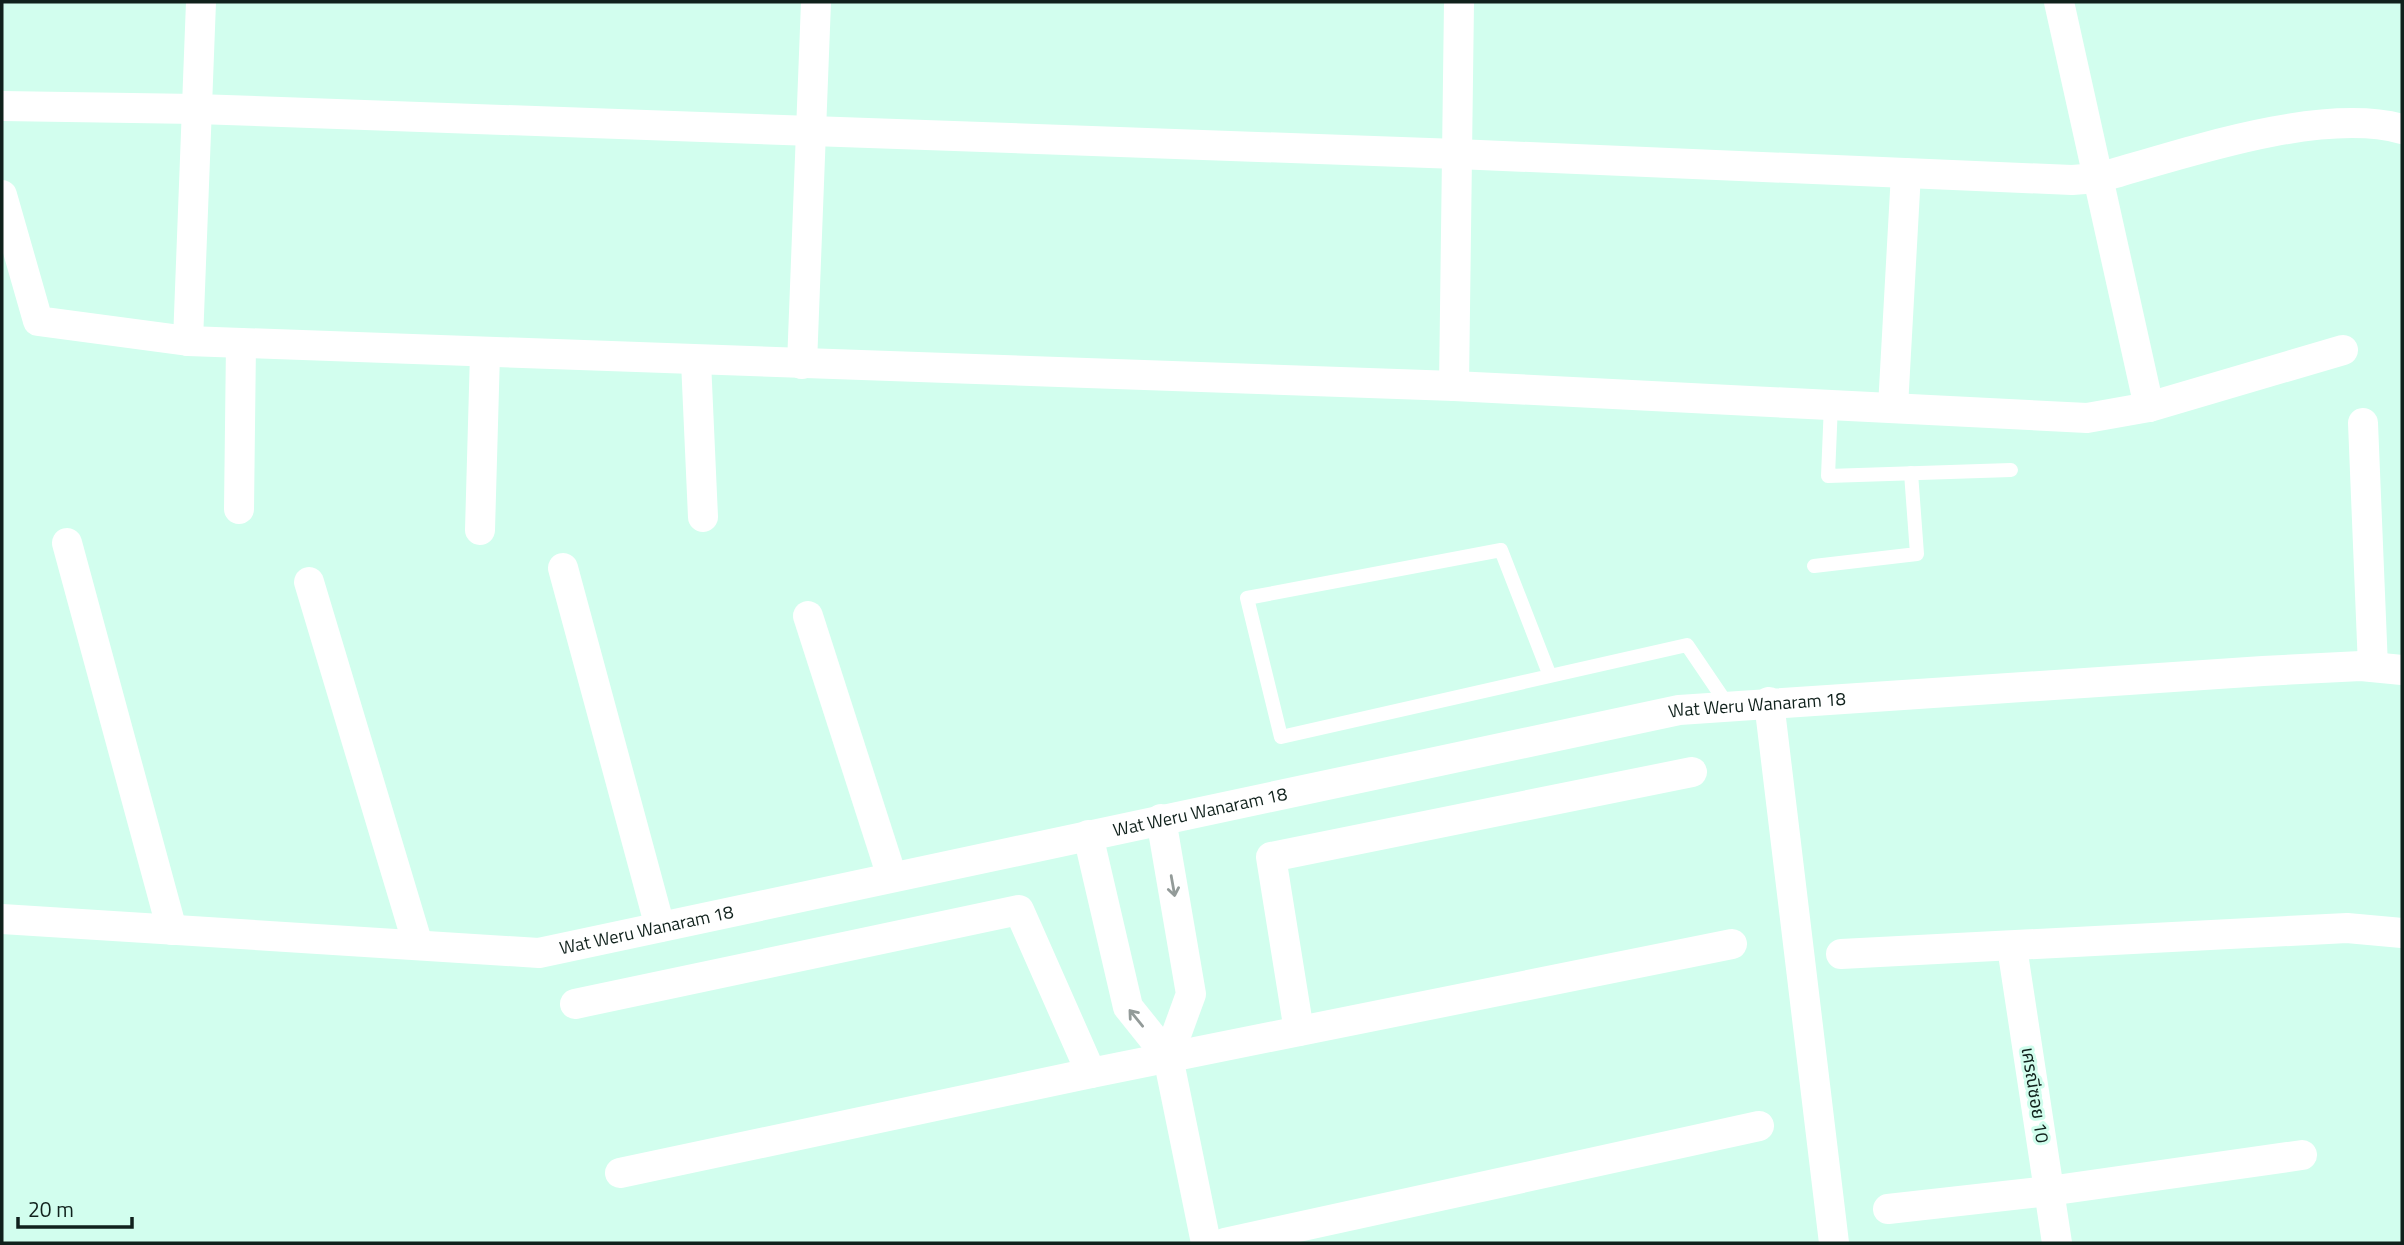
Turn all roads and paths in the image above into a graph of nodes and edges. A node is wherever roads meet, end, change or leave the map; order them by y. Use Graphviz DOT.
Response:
graph roads {
  1 [pos="201,2"];
  2 [pos="816,2"];
  3 [pos="1459,2"];
  4 [pos="2059,2"];
  5 [pos="2,106"];
  6 [pos="197,109"];
  7 [pos="2402,129"];
  8 [pos="811,132"];
  9 [pos="1457,154"];
  10 [pos="1906,173"];
  11 [pos="2098,178"];
  12 [pos="2,195"];
  13 [pos="188,341"];
  14 [pos="241,343"];
  15 [pos="2343,351"];
  16 [pos="485,353"];
  17 [pos="696,361"];
  18 [pos="802,364"];
  19 [pos="1454,386"];
  20 [pos="1831,404"];
  21 [pos="1893,407"];
  22 [pos="2149,407"];
  23 [pos="2363,423"];
  24 [pos="2011,470"];
  25 [pos="1912,473"];
  26 [pos="239,509"];
  27 [pos="703,517"];
  28 [pos="480,530"];
  29 [pos="67,542"];
  30 [pos="1814,566"];
  31 [pos="563,568"];
  32 [pos="309,582"];
  33 [pos="808,616"];
  34 [pos="2388,668"];
  35 [pos="1550,676"];
  36 [pos="1769,702"];
  37 [pos="1728,707"];
  38 [pos="1692,772"];
  39 [pos="1161,819"];
  40 [pos="1088,835"];
  41 [pos="892,877"];
  42 [pos="2,919"];
  43 [pos="660,927"];
  44 [pos="172,930"];
  45 [pos="2402,933"];
  46 [pos="1732,944"];
  47 [pos="418,945"];
  48 [pos="2012,947"];
  49 [pos="1841,954"];
  50 [pos="575,1004"];
  51 [pos="1299,1031"];
  52 [pos="1168,1057"];
  53 [pos="1091,1073"];
  54 [pos="1759,1126"];
  55 [pos="2302,1154"];
  56 [pos="620,1173"];
  57 [pos="2049,1191"];
  58 [pos="1888,1209"];
  59 [pos="1206,1243"];
  60 [pos="1225,1243"];
  61 [pos="1834,1243"];
  62 [pos="2057,1243"];
  1 -- 6 [label="street"];
  2 -- 8 [label="street"];
  3 -- 9 [label="street"];
  4 -- 11 [label="street"];
  5 -- 6 [label="street"];
  6 -- 8 [label="street"];
  6 -- 13 [label="street"];
  7 -- 11 [label="street"];
  8 -- 9 [label="street"];
  8 -- 18 [label="street"];
  9 -- 10 [label="street"];
  9 -- 19 [label="street"];
  10 -- 11 [label="street"];
  10 -- 21 [label="street"];
  11 -- 22 [label="street"];
  12 -- 13 [label="street"];
  13 -- 14 [label="street"];
  14 -- 16 [label="street"];
  14 -- 26 [label="street"];
  15 -- 22 [label="street"];
  16 -- 17 [label="street"];
  16 -- 28 [label="street"];
  17 -- 18 [label="street"];
  17 -- 27 [label="street"];
  18 -- 19 [label="street"];
  19 -- 20 [label="street"];
  20 -- 21 [label="street"];
  20 -- 25 [label="lane"];
  21 -- 22 [label="street"];
  23 -- 34 [label="street"];
  24 -- 25 [label="lane"];
  25 -- 30 [label="lane"];
  29 -- 44 [label="street"];
  31 -- 43 [label="street"];
  32 -- 47 [label="street"];
  33 -- 41 [label="street"];
  34 -- 36 [label="street, Wat Weru Wanaram 18"];
  35 -- 35 [label="lane"];
  35 -- 37 [label="lane"];
  36 -- 37 [label="street, Wat Weru Wanaram 18"];
  36 -- 61 [label="street"];
  37 -- 39 [label="street, Wat Weru Wanaram 18"];
  38 -- 51 [label="street"];
  39 -- 40 [label="street, Wat Weru Wanaram 18"];
  39 -- 52 [label="street, one-way"];
  40 -- 41 [label="street, Wat Weru Wanaram 18"];
  52 -- 40 [label="street, one-way"];
  41 -- 43 [label="street, Wat Weru Wanaram 18"];
  42 -- 44 [label="street, Wat Weru Wanaram 18"];
  43 -- 47 [label="street, Wat Weru Wanaram 18"];
  44 -- 47 [label="street, Wat Weru Wanaram 18"];
  45 -- 48 [label="street"];
  46 -- 51 [label="street"];
  48 -- 49 [label="street"];
  48 -- 57 [label="street, เศรณีซอย 10"];
  50 -- 53 [label="street"];
  51 -- 52 [label="street"];
  52 -- 53 [label="street"];
  52 -- 59 [label="street"];
  53 -- 56 [label="street"];
  54 -- 60 [label="street"];
  55 -- 57 [label="street"];
  57 -- 58 [label="street"];
  57 -- 62 [label="street, เศรณีซอย 10"];
}
